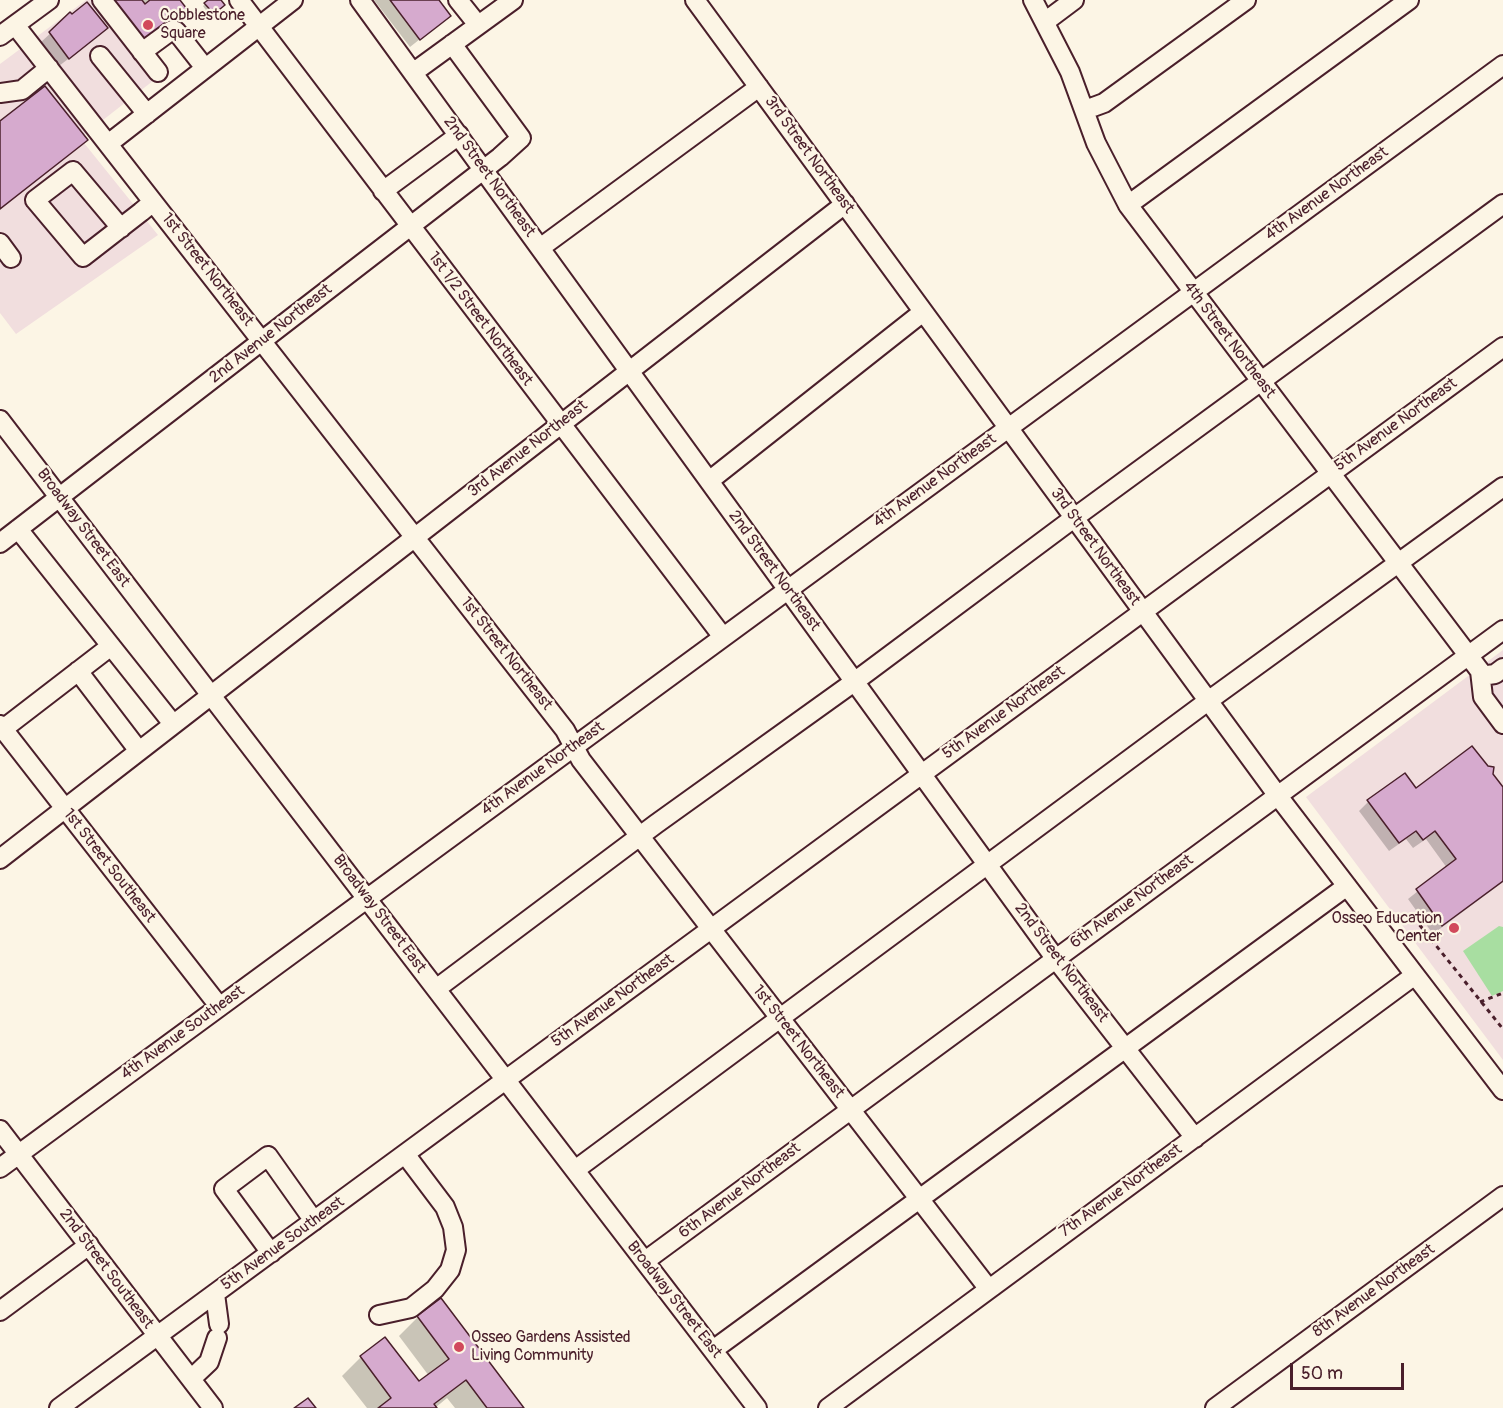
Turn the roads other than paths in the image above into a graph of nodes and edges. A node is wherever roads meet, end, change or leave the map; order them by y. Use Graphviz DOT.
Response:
graph roads {
  1 [pos="49,0"];
  2 [pos="102,0"];
  3 [pos="238,0"];
  4 [pos="293,0"];
  5 [pos="360,0"];
  6 [pos="458,0"];
  7 [pos="513,0"];
  8 [pos="695,0"];
  9 [pos="1033,0"];
  10 [pos="1074,0"];
  11 [pos="1246,0"];
  12 [pos="1409,0"];
  13 [pos="25,7"];
  14 [pos="1046,21"];
  15 [pos="15,25"];
  16 [pos="478,25"];
  17 [pos="259,27"];
  18 [pos="0,36"];
  19 [pos="452,44"];
  20 [pos="142,52"];
  21 [pos="100,56"];
  22 [pos="1503,65"];
  23 [pos="49,68"];
  24 [pos="205,68"];
  25 [pos="158,72"];
  26 [pos="414,72"];
  27 [pos="759,87"];
  28 [pos="0,93"];
  29 [pos="1085,110"];
  30 [pos="147,114"];
  31 [pos="459,135"];
  32 [pos="108,144"];
  33 [pos="483,170"];
  34 [pos="383,191"];
  35 [pos="153,201"];
  36 [pos="845,204"];
  37 [pos="1503,204"];
  38 [pos="1128,205"];
  39 [pos="410,226"];
  40 [pos="121,228"];
  41 [pos="0,243"];
  42 [pos="540,248"];
  43 [pos="11,258"];
  44 [pos="1193,292"];
  45 [pos="924,312"];
  46 [pos="262,342"];
  47 [pos="1503,347"];
  48 [pos="629,371"];
  49 [pos="1261,382"];
  50 [pos="0,420"];
  51 [pos="561,424"];
  52 [pos="1007,428"];
  53 [pos="1330,474"];
  54 [pos="709,481"];
  55 [pos="1503,487"];
  56 [pos="59,497"];
  57 [pos="1074,518"];
  58 [pos="18,529"];
  59 [pos="415,537"];
  60 [pos="0,543"];
  61 [pos="1399,565"];
  62 [pos="787,589"];
  63 [pos="1143,612"];
  64 [pos="1503,630"];
  65 [pos="723,637"];
  66 [pos="111,646"];
  67 [pos="1468,655"];
  68 [pos="1503,668"];
  69 [pos="78,671"];
  70 [pos="1481,676"];
  71 [pos="854,682"];
  72 [pos="211,695"];
  73 [pos="1208,701"];
  74 [pos="173,724"];
  75 [pos="1503,724"];
  76 [pos="2,727"];
  77 [pos="574,746"];
  78 [pos="139,751"];
  79 [pos="921,774"];
  80 [pos="1278,796"];
  81 [pos="65,808"];
  82 [pos="640,837"];
  83 [pos="0,859"];
  84 [pos="989,866"];
  85 [pos="1347,886"];
  86 [pos="366,897"];
  87 [pos="710,929"];
  88 [pos="1055,958"];
  89 [pos="1415,975"];
  90 [pos="436,989"];
  91 [pos="219,1006"];
  92 [pos="780,1019"];
  93 [pos="1125,1048"];
  94 [pos="506,1080"];
  95 [pos="1503,1090"];
  96 [pos="850,1109"];
  97 [pos="0,1130"];
  98 [pos="1194,1138"];
  99 [pos="19,1154"];
  100 [pos="405,1154"];
  101 [pos="0,1168"];
  102 [pos="575,1170"];
  103 [pos="1503,1196"];
  104 [pos="921,1199"];
  105 [pos="314,1221"];
  106 [pos="89,1245"];
  107 [pos="271,1253"];
  108 [pos="645,1261"];
  109 [pos="988,1288"];
  110 [pos="215,1294"];
  111 [pos="0,1311"];
  112 [pos="379,1315"];
  113 [pos="157,1336"];
  114 [pos="713,1350"];
  115 [pos="191,1379"];
  116 [pos="59,1408"];
  117 [pos="213,1408"];
  118 [pos="758,1408"];
  119 [pos="828,1408"];
  120 [pos="1215,1408"];
  1 -- 13 [label="street"];
  2 -- 20 [label="street"];
  3 -- 17 [label="street, 1st 1/2 Street Northeast"];
  4 -- 17 [label="street"];
  5 -- 26 [label="street, 2nd Street Northeast"];
  6 -- 16 [label="street"];
  7 -- 16 [label="street"];
  8 -- 27 [label="street, 3rd Street Northeast"];
  9 -- 14 [label="street, 4th Street Northeast"];
  10 -- 14 [label="street"];
  11 -- 29 [label="street"];
  12 -- 38 [label="street"];
  13 -- 15 [label="street"];
  14 -- 29 [label="street, 4th Street Northeast"];
  15 -- 18 [label="street"];
  15 -- 23 [label="street, 1st Street Northeast"];
  16 -- 19 [label="street"];
  17 -- 24 [label="street"];
  17 -- 34 [label="street, 1st 1/2 Street Northeast"];
  19 -- 26 [label="street"];
  19 -- 33 [label="street, 2nd Avenue Northeast"];
  20 -- 24 [label="street"];
  20 -- 25 [label="street"];
  21 -- 30 [label="street"];
  22 -- 44 [label="street, 4th Avenue Northeast"];
  23 -- 28 [label="street"];
  23 -- 32 [label="street, 1st Street Northeast"];
  24 -- 30 [label="street"];
  26 -- 31 [label="street, 2nd Street Northeast"];
  27 -- 36 [label="street, 3rd Street Northeast"];
  27 -- 42 [label="street"];
  29 -- 38 [label="street, 4th Street Northeast"];
  30 -- 32 [label="street"];
  31 -- 33 [label="street, 2nd Street Northeast"];
  31 -- 34 [label="street"];
  32 -- 35 [label="street, 1st Street Northeast"];
  33 -- 39 [label="street, 2nd Avenue Northeast"];
  33 -- 42 [label="street, 2nd Street Northeast"];
  34 -- 39 [label="street, 1st 1/2 Street Northeast"];
  35 -- 40 [label="street"];
  35 -- 46 [label="street, 1st Street Northeast"];
  36 -- 45 [label="street, 3rd Street Northeast"];
  36 -- 48 [label="street, 3rd Avenue Northeast"];
  37 -- 49 [label="street"];
  38 -- 44 [label="street, 4th Street Northeast"];
  39 -- 46 [label="street, 2nd Avenue Northeast"];
  39 -- 51 [label="street, 1st 1/2 Street Northeast"];
  40 -- 40 [label="street"];
  41 -- 43 [label="street"];
  42 -- 48 [label="street, 2nd Street Northeast"];
  44 -- 49 [label="street, 4th Street Northeast"];
  44 -- 52 [label="street, 4th Avenue Northeast"];
  45 -- 52 [label="street, 3rd Street Northeast"];
  45 -- 54 [label="street"];
  46 -- 56 [label="street, 2nd Avenue Northeast"];
  46 -- 59 [label="street, 1st Street Northeast"];
  47 -- 53 [label="street, 5th Avenue Northeast"];
  48 -- 51 [label="street, 3rd Avenue Northeast"];
  48 -- 54 [label="street, 2nd Street Northeast"];
  49 -- 53 [label="street, 4th Street Northeast"];
  49 -- 57 [label="street"];
  50 -- 56 [label="street, Broadway Street East"];
  51 -- 59 [label="street, 3rd Avenue Northeast"];
  51 -- 65 [label="street, 1st 1/2 Street Northeast"];
  52 -- 57 [label="street, 3rd Street Northeast"];
  52 -- 62 [label="street, 4th Avenue Northeast"];
  53 -- 61 [label="street, 4th Street Northeast"];
  53 -- 63 [label="street, 5th Avenue Northeast"];
  54 -- 62 [label="street, 2nd Street Northeast"];
  55 -- 61 [label="street"];
  56 -- 58 [label="street, 2nd Avenue Northeast"];
  56 -- 72 [label="street, Broadway Street East"];
  57 -- 63 [label="street, 3rd Street Northeast"];
  57 -- 71 [label="street"];
  58 -- 60 [label="street, 2nd Avenue Northeast"];
  58 -- 66 [label="street"];
  59 -- 72 [label="street, 3rd Avenue Northeast"];
  59 -- 77 [label="street, 1st Street Northeast"];
  61 -- 67 [label="street, 4th Street Northeast"];
  61 -- 73 [label="street"];
  62 -- 65 [label="street, 4th Avenue Northeast"];
  62 -- 71 [label="street, 2nd Street Northeast"];
  63 -- 73 [label="street, 3rd Street Northeast"];
  63 -- 79 [label="street, 5th Avenue Northeast"];
  64 -- 67 [label="street, 6th Avenue Northeast"];
  65 -- 77 [label="street, 4th Avenue Northeast"];
  66 -- 69 [label="street"];
  66 -- 74 [label="street"];
  67 -- 70 [label="street, 4th Street Northeast"];
  67 -- 80 [label="street, 6th Avenue Northeast"];
  68 -- 70 [label="street"];
  69 -- 76 [label="street"];
  69 -- 78 [label="street"];
  70 -- 75 [label="street, 4th Street Northeast"];
  71 -- 79 [label="street, 2nd Street Northeast"];
  71 -- 82 [label="street"];
  72 -- 74 [label="street, 3rd Avenue Northeast"];
  72 -- 86 [label="street, Broadway Street East"];
  73 -- 80 [label="street, 3rd Street Northeast"];
  73 -- 84 [label="street"];
  74 -- 78 [label="street, 3rd Avenue Northeast"];
  76 -- 81 [label="street, 1st Street Southeast"];
  77 -- 82 [label="street, 1st Street Northeast"];
  77 -- 86 [label="street, 4th Avenue Northeast"];
  78 -- 81 [label="street, 3rd Avenue Northeast"];
  79 -- 84 [label="street, 2nd Street Northeast"];
  79 -- 87 [label="street, 5th Avenue Northeast"];
  80 -- 85 [label="street, 3rd Street Northeast"];
  80 -- 88 [label="street, 6th Avenue Northeast"];
  81 -- 83 [label="street, 3rd Avenue Northeast"];
  81 -- 91 [label="street, 1st Street Southeast"];
  82 -- 87 [label="street, 1st Street Northeast"];
  82 -- 90 [label="street"];
  84 -- 88 [label="street, 2nd Street Northeast"];
  84 -- 92 [label="street"];
  85 -- 89 [label="street, 3rd Street Northeast"];
  85 -- 93 [label="street"];
  86 -- 90 [label="street, Broadway Street East"];
  86 -- 91 [label="street, 4th Avenue Southeast"];
  87 -- 92 [label="street, 1st Street Northeast"];
  87 -- 94 [label="street, 5th Avenue Northeast"];
  88 -- 93 [label="street, 2nd Street Northeast"];
  88 -- 96 [label="street, 6th Avenue Northeast"];
  89 -- 95 [label="street, 3rd Street Northeast"];
  89 -- 98 [label="street, 7th Avenue Northeast"];
  90 -- 94 [label="street, Broadway Street East"];
  91 -- 99 [label="street, 4th Avenue Southeast"];
  92 -- 96 [label="street, 1st Street Northeast"];
  92 -- 102 [label="street"];
  93 -- 98 [label="street, 2nd Street Northeast"];
  93 -- 104 [label="street"];
  94 -- 100 [label="street, 5th Avenue Southeast"];
  94 -- 102 [label="street, Broadway Street East"];
  96 -- 104 [label="street, 1st Street Northeast"];
  96 -- 108 [label="street, 6th Avenue Northeast"];
  97 -- 99 [label="street, 2nd Street Southeast"];
  98 -- 109 [label="street, 7th Avenue Northeast"];
  99 -- 101 [label="street, 4th Avenue Southeast"];
  99 -- 106 [label="street, 2nd Street Southeast"];
  100 -- 105 [label="street, 5th Avenue Southeast"];
  100 -- 112 [label="street"];
  102 -- 108 [label="street, Broadway Street East"];
  103 -- 120 [label="street, 8th Avenue Northeast"];
  104 -- 109 [label="street, 1st Street Northeast"];
  104 -- 114 [label="street"];
  105 -- 107 [label="street, 5th Avenue Southeast"];
  105 -- 107 [label="street"];
  106 -- 111 [label="street"];
  106 -- 113 [label="street, 2nd Street Southeast"];
  107 -- 110 [label="street, 5th Avenue Southeast"];
  108 -- 114 [label="street, Broadway Street East"];
  109 -- 119 [label="street, 7th Avenue Northeast"];
  110 -- 113 [label="street, 5th Avenue Southeast"];
  110 -- 115 [label="street"];
  113 -- 115 [label="street, 2nd Street Southeast"];
  113 -- 116 [label="street, 5th Avenue Southeast"];
  114 -- 118 [label="street, Broadway Street East"];
  115 -- 117 [label="street, 2nd Street Southeast"];
}
